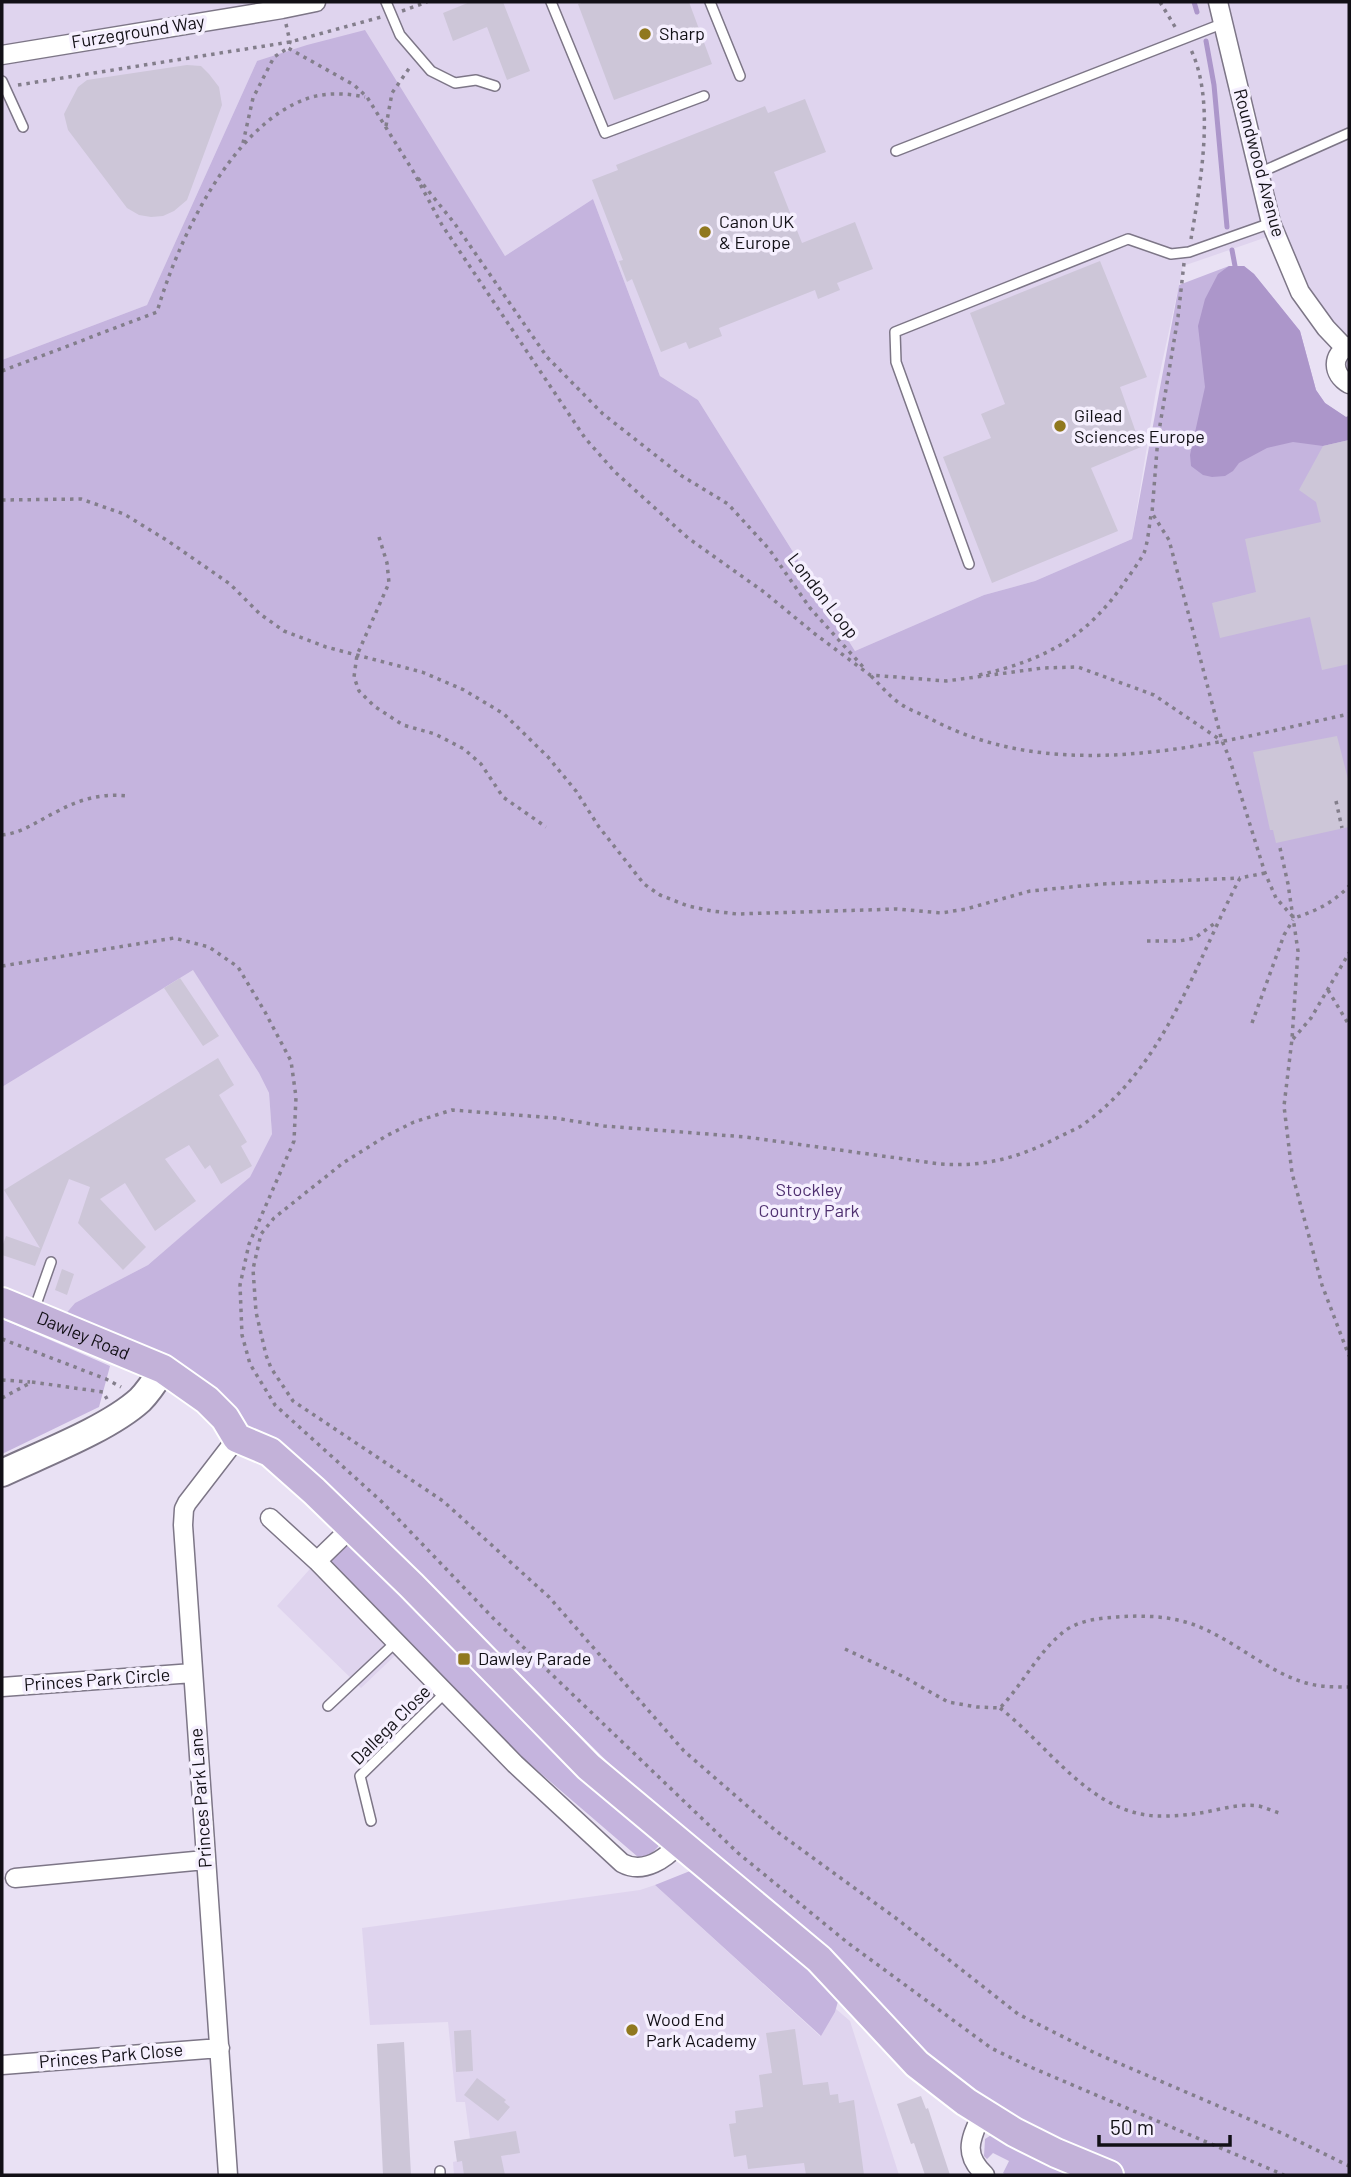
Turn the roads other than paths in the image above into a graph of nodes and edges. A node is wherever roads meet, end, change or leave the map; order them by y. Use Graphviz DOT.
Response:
graph roads {
  1 [pos="316,2"];
  2 [pos="386,2"];
  3 [pos="551,2"];
  4 [pos="710,2"];
  5 [pos="1219,2"];
  6 [pos="1224,23"];
  7 [pos="2,55"];
  8 [pos="740,76"];
  9 [pos="3,84"];
  10 [pos="495,86"];
  11 [pos="704,96"];
  12 [pos="23,127"];
  13 [pos="1349,133"];
  14 [pos="897,151"];
  15 [pos="1259,173"];
  16 [pos="1271,223"];
  17 [pos="1347,347"];
  18 [pos="1349,384"];
  19 [pos="969,564"];
  20 [pos="51,1262"];
  21 [pos="2,1302"];
  22 [pos="32,1314"];
  23 [pos="163,1370"];
  24 [pos="237,1437"];
  25 [pos="2,1473"];
  26 [pos="270,1518"];
  27 [pos="351,1528"];
  28 [pos="317,1561"];
  29 [pos="396,1642"];
  30 [pos="193,1673"];
  31 [pos="2,1687"];
  32 [pos="446,1692"];
  33 [pos="328,1706"];
  34 [pos="371,1821"];
  35 [pos="680,1843"];
  36 [pos="205,1860"];
  37 [pos="15,1878"];
  38 [pos="220,2048"];
  39 [pos="2,2065"];
  40 [pos="982,2113"];
  41 [pos="228,2175"];
  42 [pos="985,2175"];
  43 [pos="1108,2175"];
  1 -- 7 [label="street, Furzeground Way"];
  2 -- 10 [label="lane"];
  3 -- 11 [label="lane"];
  4 -- 8 [label="lane"];
  5 -- 6 [label="street, Roundwood Avenue"];
  6 -- 14 [label="lane"];
  6 -- 15 [label="street, Roundwood Avenue"];
  9 -- 12 [label="lane"];
  13 -- 15 [label="lane"];
  15 -- 16 [label="street, Roundwood Avenue"];
  16 -- 17 [label="street, Roundwood Avenue"];
  16 -- 19 [label="lane"];
  17 -- 18 [label="street"];
  20 -- 22 [label="lane"];
  21 -- 22 [label="main road, Dawley Road"];
  22 -- 23 [label="main road, Dawley Road"];
  23 -- 24 [label="main road, Dawley Road"];
  23 -- 25 [label="street"];
  24 -- 27 [label="main road"];
  24 -- 30 [label="street, Princes Park Lane"];
  26 -- 28 [label="street"];
  27 -- 28 [label="street"];
  27 -- 35 [label="main road"];
  28 -- 29 [label="street"];
  29 -- 32 [label="street"];
  29 -- 33 [label="lane"];
  30 -- 31 [label="street, Princes Park Circle"];
  30 -- 36 [label="street, Princes Park Lane"];
  32 -- 34 [label="lane, Dallega Close"];
  32 -- 35 [label="street"];
  35 -- 40 [label="main road"];
  36 -- 37 [label="street"];
  36 -- 38 [label="street, Princes Park Lane"];
  38 -- 39 [label="street, Princes Park Close"];
  38 -- 41 [label="street, Princes Park Lane"];
  40 -- 42 [label="street"];
  40 -- 43 [label="main road"];
}
